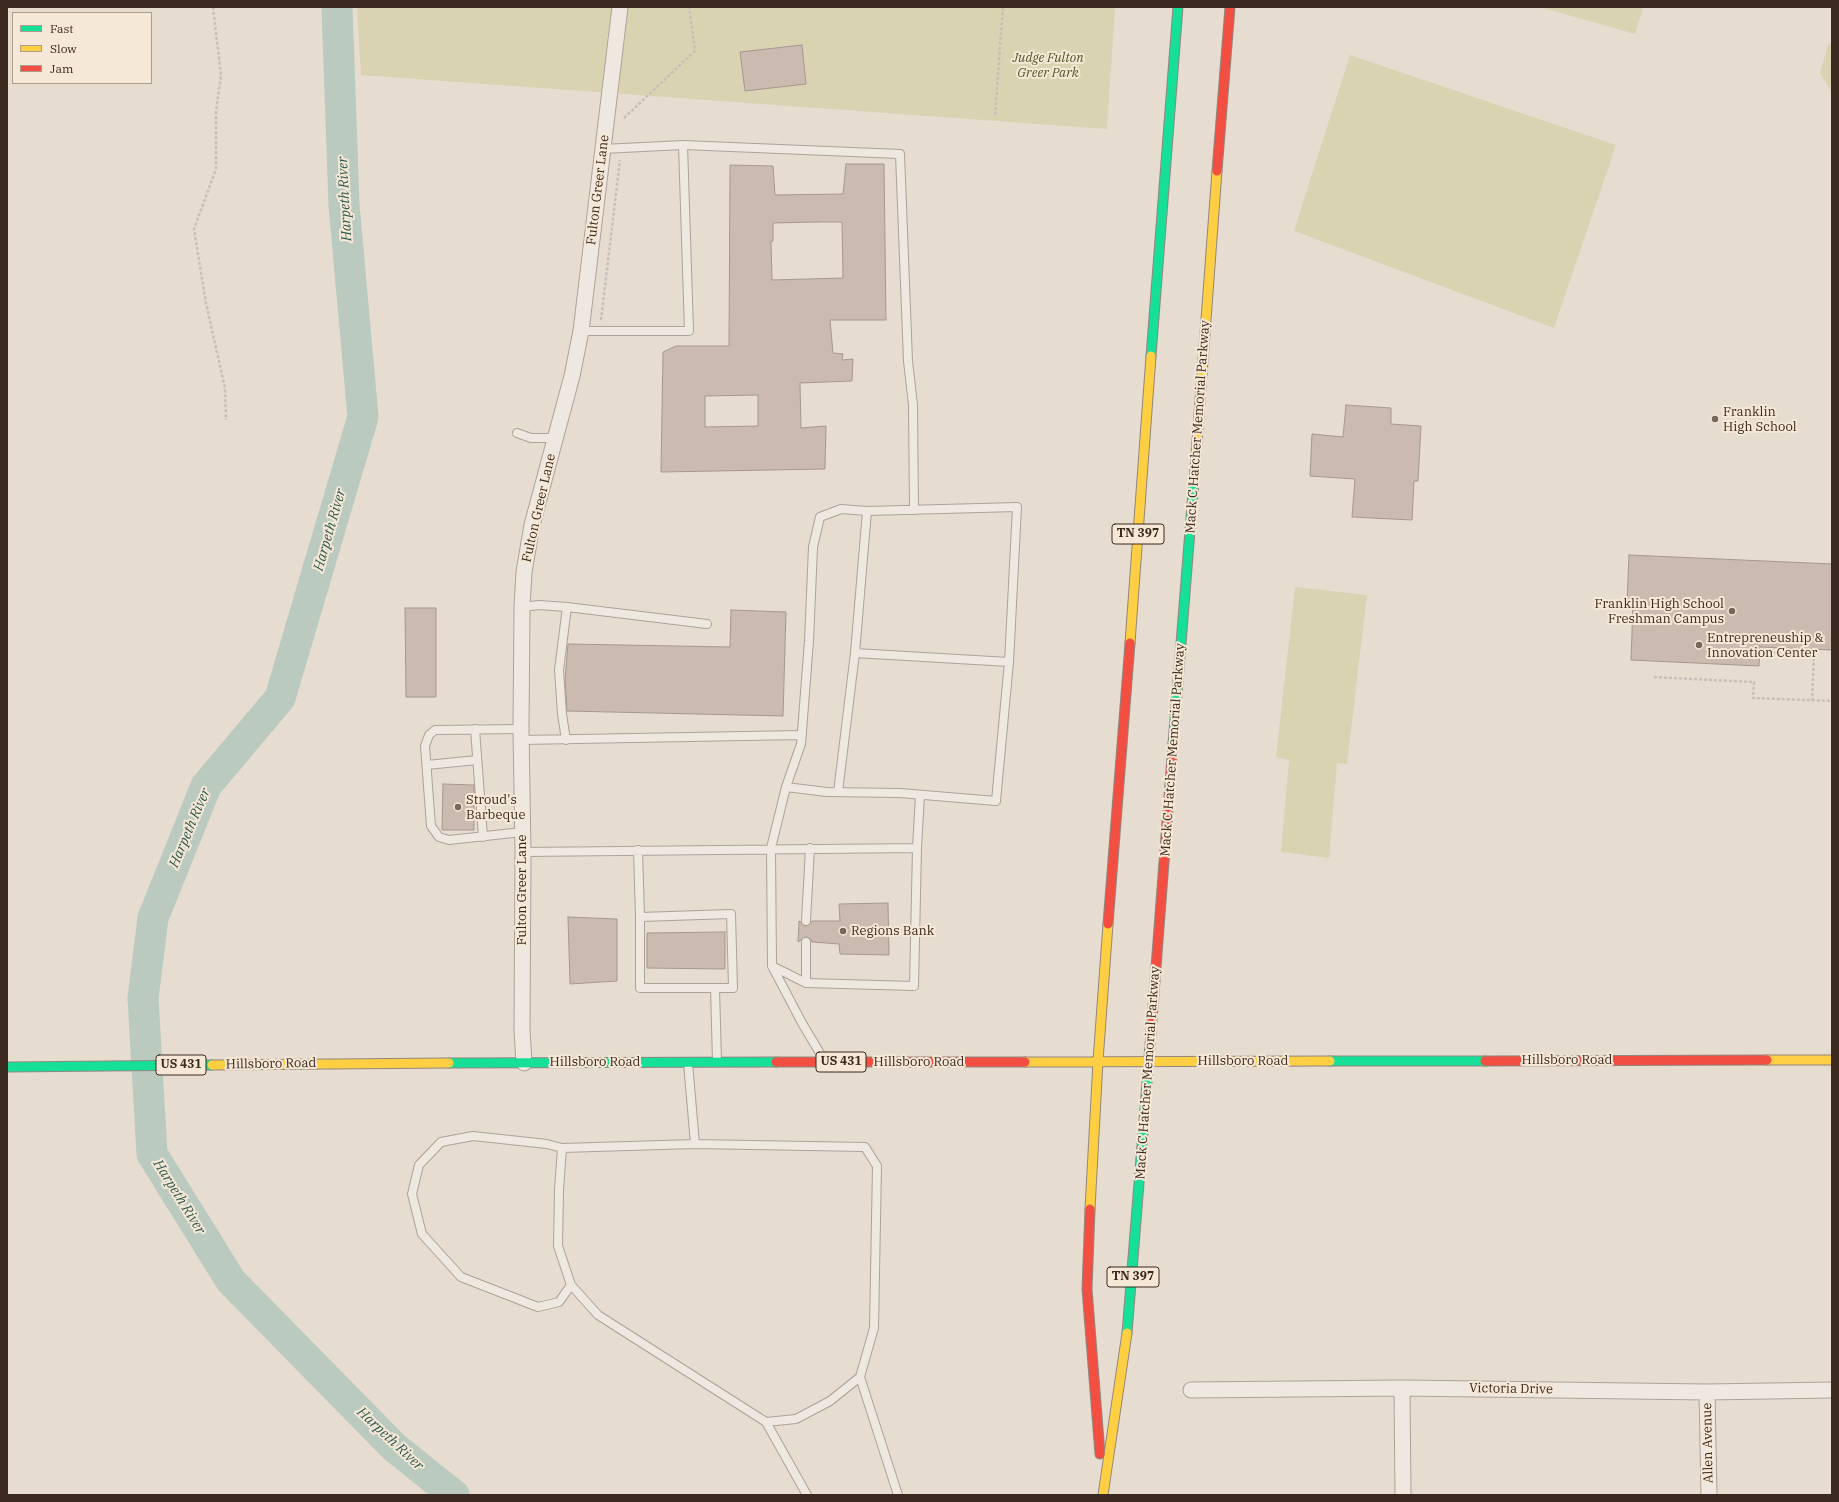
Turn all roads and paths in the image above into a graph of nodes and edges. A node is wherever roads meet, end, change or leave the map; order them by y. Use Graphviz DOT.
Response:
graph roads {
  1 [pos="213,7"];
  2 [pos="620,7"];
  3 [pos="689,7"];
  4 [pos="1003,7"];
  5 [pos="1178,7"];
  6 [pos="1230,7"];
  7 [pos="995,115"];
  8 [pos="624,121"];
  9 [pos="683,145"];
  10 [pos="622,148"];
  11 [pos="603,149"];
  12 [pos="600,330"];
  13 [pos="581,331"];
  14 [pos="226,420"];
  15 [pos="517,434"];
  16 [pos="555,438"];
  17 [pos="914,510"];
  18 [pos="867,511"];
  19 [pos="522,607"];
  20 [pos="567,607"];
  21 [pos="707,624"];
  22 [pos="1763,652"];
  23 [pos="855,653"];
  24 [pos="1009,662"];
  25 [pos="1654,676"];
  26 [pos="1812,700"];
  27 [pos="1832,701"];
  28 [pos="475,729"];
  29 [pos="521,735"];
  30 [pos="801,735"];
  31 [pos="566,740"];
  32 [pos="477,760"];
  33 [pos="427,765"];
  34 [pos="786,787"];
  35 [pos="838,792"];
  36 [pos="920,795"];
  37 [pos="522,832"];
  38 [pos="482,836"];
  39 [pos="772,848"];
  40 [pos="810,848"];
  41 [pos="917,848"];
  42 [pos="638,850"];
  43 [pos="523,852"];
  44 [pos="640,917"];
  45 [pos="806,921"];
  46 [pos="806,942"];
  47 [pos="772,966"];
  48 [pos="806,983"];
  49 [pos="715,988"];
  50 [pos="1832,1060"];
  51 [pos="1098,1061"];
  52 [pos="1149,1061"];
  53 [pos="524,1062"];
  54 [pos="688,1062"];
  55 [pos="717,1062"];
  56 [pos="825,1062"];
  57 [pos="7,1067"];
  58 [pos="695,1144"];
  59 [pos="562,1148"];
  60 [pos="571,1285"];
  61 [pos="860,1377"];
  62 [pos="1402,1388"];
  63 [pos="1191,1390"];
  64 [pos="1832,1390"];
  65 [pos="1706,1392"];
  66 [pos="766,1422"];
  67 [pos="1103,1493"];
  68 [pos="808,1495"];
  69 [pos="898,1495"];
  70 [pos="1404,1495"];
  71 [pos="1709,1495"];
  1 -- 14 [label="path"];
  2 -- 11 [label="street, Fulton Greer Lane"];
  3 -- 8 [label="path"];
  4 -- 7 [label="path"];
  5 -- 51 [label="main road, Mack C Hatcher Memorial Parkway / TN 397"];
  6 -- 52 [label="main road, Mack C Hatcher Memorial Parkway / TN 397"];
  9 -- 10 [label="lane"];
  9 -- 12 [label="lane"];
  9 -- 17 [label="lane"];
  10 -- 11 [label="lane"];
  10 -- 12 [label="path"];
  11 -- 13 [label="street, Fulton Greer Lane"];
  12 -- 13 [label="lane"];
  13 -- 16 [label="street, Fulton Greer Lane"];
  15 -- 16 [label="lane"];
  16 -- 19 [label="street, Fulton Greer Lane"];
  17 -- 18 [label="lane"];
  17 -- 24 [label="lane"];
  18 -- 23 [label="lane"];
  18 -- 30 [label="lane"];
  19 -- 20 [label="lane"];
  19 -- 29 [label="street, Fulton Greer Lane"];
  20 -- 21 [label="lane"];
  20 -- 31 [label="lane"];
  22 -- 26 [label="path"];
  23 -- 24 [label="lane"];
  23 -- 35 [label="lane"];
  24 -- 36 [label="lane"];
  25 -- 26 [label="path"];
  26 -- 27 [label="path"];
  28 -- 29 [label="lane"];
  28 -- 32 [label="lane"];
  28 -- 33 [label="lane"];
  29 -- 31 [label="lane"];
  29 -- 37 [label="street, Fulton Greer Lane"];
  30 -- 31 [label="lane"];
  30 -- 34 [label="lane"];
  32 -- 33 [label="lane"];
  32 -- 38 [label="lane"];
  33 -- 38 [label="lane"];
  34 -- 35 [label="lane"];
  34 -- 39 [label="lane"];
  35 -- 36 [label="lane"];
  36 -- 41 [label="lane"];
  37 -- 38 [label="lane"];
  37 -- 43 [label="street, Fulton Greer Lane"];
  39 -- 40 [label="lane"];
  39 -- 42 [label="lane"];
  39 -- 47 [label="lane"];
  40 -- 41 [label="lane"];
  40 -- 45 [label="lane"];
  41 -- 48 [label="lane"];
  42 -- 43 [label="lane"];
  42 -- 44 [label="lane"];
  43 -- 53 [label="street, Fulton Greer Lane"];
  44 -- 49 [label="lane"];
  44 -- 49 [label="lane"];
  46 -- 48 [label="lane"];
  47 -- 48 [label="lane"];
  47 -- 56 [label="lane"];
  49 -- 55 [label="lane"];
  50 -- 52 [label="main road, Hillsboro Road"];
  51 -- 52 [label="main road, Hillsboro Road / US 431"];
  51 -- 56 [label="main road, Hillsboro Road / US 431"];
  51 -- 67 [label="main road, Mack C Hatcher Memorial Parkway / TN 397"];
  52 -- 67 [label="main road, Mack C Hatcher Memorial Parkway / TN 397"];
  53 -- 54 [label="main road, Hillsboro Road / US 431"];
  53 -- 57 [label="main road, Hillsboro Road / US 431"];
  54 -- 55 [label="main road, Hillsboro Road / US 431"];
  54 -- 58 [label="lane"];
  55 -- 56 [label="main road, Hillsboro Road / US 431"];
  58 -- 59 [label="lane"];
  58 -- 61 [label="lane"];
  59 -- 60 [label="lane"];
  59 -- 60 [label="lane"];
  60 -- 66 [label="lane"];
  61 -- 66 [label="lane"];
  61 -- 69 [label="lane"];
  62 -- 63 [label="street, Victoria Drive"];
  62 -- 65 [label="street, Victoria Drive"];
  62 -- 70 [label="street"];
  64 -- 65 [label="street, Victoria Drive"];
  65 -- 71 [label="street, Allen Avenue"];
  66 -- 68 [label="lane"];
}
